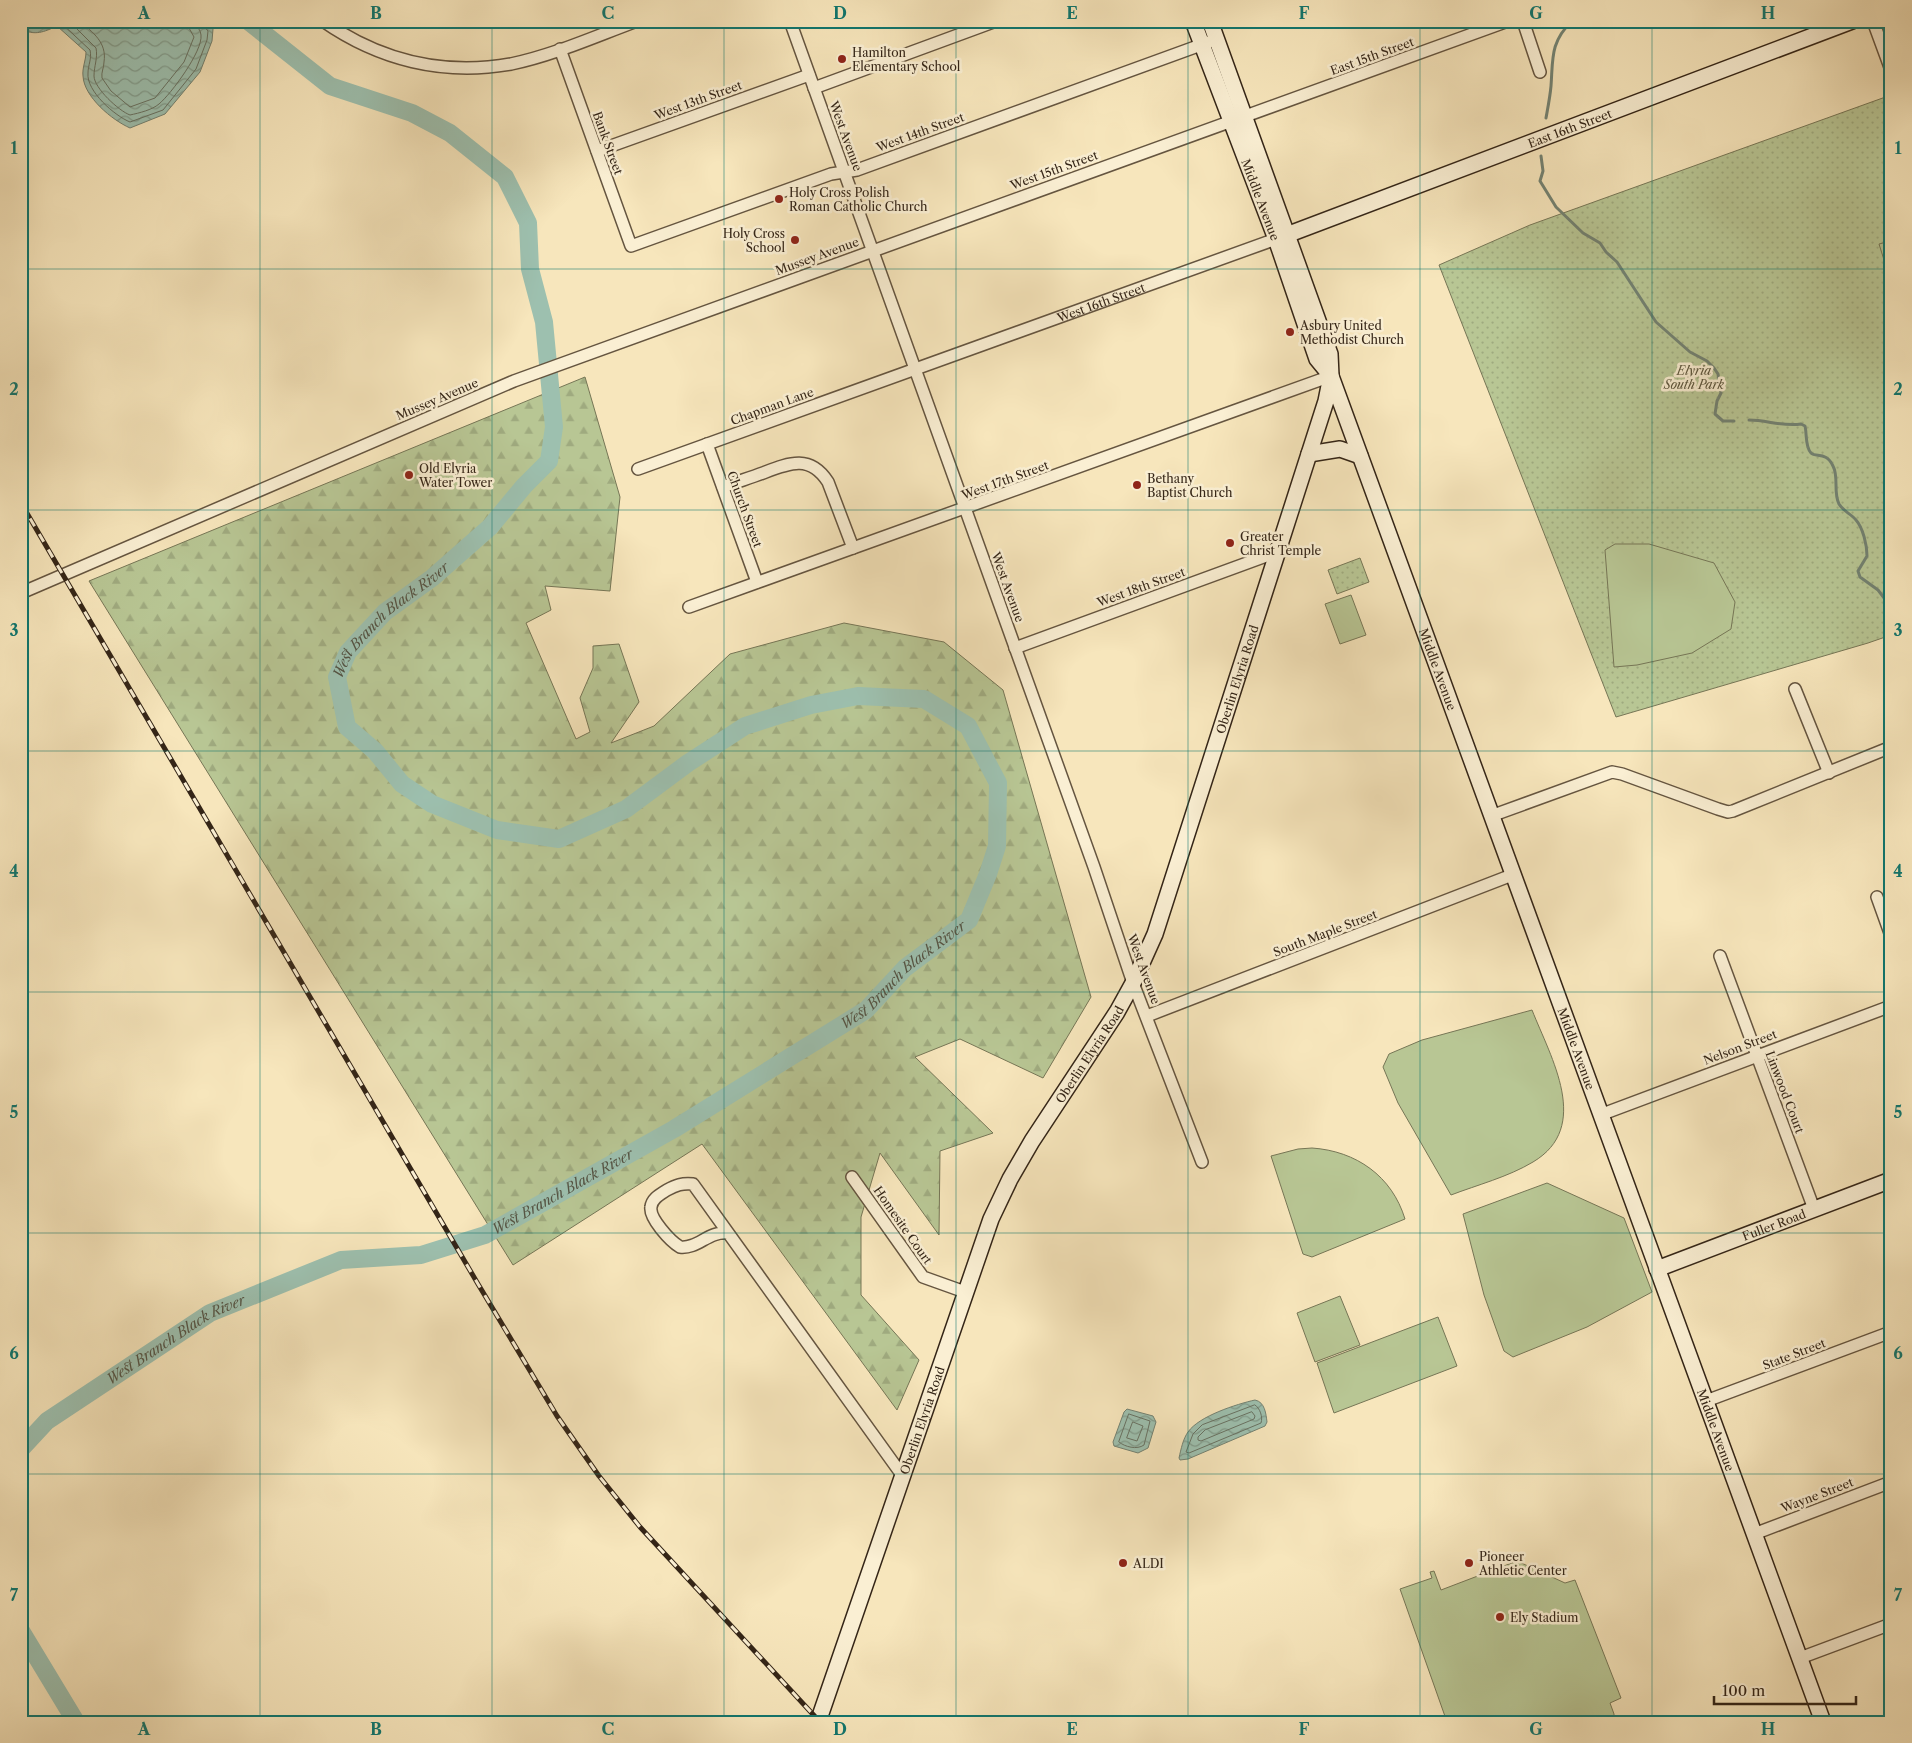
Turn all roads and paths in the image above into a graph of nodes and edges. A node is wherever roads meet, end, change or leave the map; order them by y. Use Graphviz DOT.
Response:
graph roads {
  1 [pos="323,21"];
  2 [pos="637,21"];
  3 [pos="790,21"];
  4 [pos="996,21"];
  5 [pos="1193,21"];
  6 [pos="1210,21"];
  7 [pos="1508,21"];
  8 [pos="1523,21"];
  9 [pos="1852,21"];
  10 [pos="1873,21"];
  11 [pos="1217,40"];
  12 [pos="1202,44"];
  13 [pos="560,49"];
  14 [pos="1891,70"];
  15 [pos="1540,72"];
  16 [pos="809,75"];
  17 [pos="814,88"];
  18 [pos="1237,119"];
  19 [pos="597,151"];
  20 [pos="844,172"];
  21 [pos="1282,237"];
  22 [pos="631,246"];
  23 [pos="872,250"];
  24 [pos="914,368"];
  25 [pos="1331,376"];
  26 [pos="708,444"];
  27 [pos="1309,454"];
  28 [pos="1360,456"];
  29 [pos="638,469"];
  30 [pos="723,487"];
  31 [pos="965,509"];
  32 [pos="853,548"];
  33 [pos="1277,552"];
  34 [pos="757,582"];
  35 [pos="21,593"];
  36 [pos="689,607"];
  37 [pos="1015,648"];
  38 [pos="1795,689"];
  39 [pos="1891,747"];
  40 [pos="1829,773"];
  41 [pos="1491,816"];
  42 [pos="1512,875"];
  43 [pos="1877,897"];
  44 [pos="1891,936"];
  45 [pos="1720,956"];
  46 [pos="1133,983"];
  47 [pos="1891,1006"];
  48 [pos="1147,1016"];
  49 [pos="1756,1056"];
  50 [pos="1600,1115"];
  51 [pos="1202,1162"];
  52 [pos="852,1176"];
  53 [pos="1891,1180"];
  54 [pos="1814,1209"];
  55 [pos="728,1234"];
  56 [pos="1657,1270"];
  57 [pos="965,1292"];
  58 [pos="1891,1332"];
  59 [pos="1706,1401"];
  60 [pos="902,1475"];
  61 [pos="1891,1482"];
  62 [pos="1754,1534"];
  63 [pos="1891,1624"];
  64 [pos="1800,1658"];
  65 [pos="818,1722"];
  66 [pos="1823,1722"];
  1 -- 13 [label="street"];
  2 -- 13 [label="street"];
  3 -- 16 [label="street, West Avenue"];
  4 -- 17 [label="street"];
  5 -- 12 [label="street, Middle Avenue"];
  6 -- 11 [label="street, Middle Avenue"];
  7 -- 18 [label="street, East 15th Street"];
  8 -- 15 [label="street"];
  9 -- 21 [label="street, East 16th Street"];
  10 -- 14 [label="street"];
  11 -- 12 [label="street, West 14th Street"];
  11 -- 18 [label="street, Middle Avenue"];
  12 -- 18 [label="street, Middle Avenue"];
  12 -- 20 [label="street, West 14th Street"];
  13 -- 19 [label="street, Bank Street"];
  16 -- 17 [label="street, West Avenue"];
  16 -- 19 [label="street, West 13th Street"];
  17 -- 20 [label="street, West Avenue"];
  18 -- 21 [label="street, Middle Avenue"];
  18 -- 23 [label="street, West 15th Street"];
  19 -- 22 [label="street, Bank Street"];
  20 -- 22 [label="street, West 14th Street"];
  20 -- 23 [label="street, West Avenue"];
  21 -- 24 [label="street, West 16th Street"];
  21 -- 25 [label="street, Middle Avenue"];
  23 -- 24 [label="street, West Avenue"];
  23 -- 35 [label="street, Mussey Avenue"];
  24 -- 26 [label="street, Chapman Lane"];
  24 -- 31 [label="street, West Avenue"];
  25 -- 27 [label="street, Oberlin Elyria Road"];
  25 -- 28 [label="street, Middle Avenue"];
  25 -- 31 [label="street, West 17th Street"];
  26 -- 29 [label="street, Chapman Lane"];
  26 -- 30 [label="street, Church Street"];
  27 -- 28 [label="street"];
  27 -- 33 [label="street, Oberlin Elyria Road"];
  28 -- 41 [label="street, Middle Avenue"];
  30 -- 32 [label="street"];
  30 -- 34 [label="street, Church Street"];
  31 -- 32 [label="street, West 17th Street"];
  31 -- 37 [label="street, West Avenue"];
  32 -- 34 [label="street, West 17th Street"];
  33 -- 37 [label="street, West 18th Street"];
  33 -- 46 [label="street, Oberlin Elyria Road"];
  34 -- 36 [label="street, West 17th Street"];
  37 -- 46 [label="street, West Avenue"];
  38 -- 40 [label="street"];
  39 -- 40 [label="street"];
  40 -- 41 [label="street"];
  41 -- 42 [label="street, Middle Avenue"];
  42 -- 48 [label="street, South Maple Street"];
  42 -- 50 [label="street, Middle Avenue"];
  43 -- 44 [label="street"];
  45 -- 49 [label="street, Linwood Court"];
  46 -- 48 [label="street, West Avenue"];
  46 -- 57 [label="street, Oberlin Elyria Road"];
  47 -- 49 [label="street, Nelson Street"];
  48 -- 51 [label="street, West Avenue"];
  49 -- 50 [label="street, Nelson Street"];
  49 -- 54 [label="street, Linwood Court"];
  50 -- 56 [label="street, Middle Avenue"];
  52 -- 57 [label="street, Homesite Court"];
  53 -- 54 [label="street, Fuller Road"];
  54 -- 56 [label="street, Fuller Road"];
  55 -- 55 [label="street"];
  55 -- 60 [label="street"];
  56 -- 59 [label="street, Middle Avenue"];
  57 -- 60 [label="street, Oberlin Elyria Road"];
  58 -- 59 [label="street, State Street"];
  59 -- 62 [label="street, Middle Avenue"];
  60 -- 65 [label="street, Oberlin Elyria Road"];
  61 -- 62 [label="street, Wayne Street"];
  62 -- 64 [label="street, Middle Avenue"];
  63 -- 64 [label="street"];
  64 -- 66 [label="street, Middle Avenue"];
}
